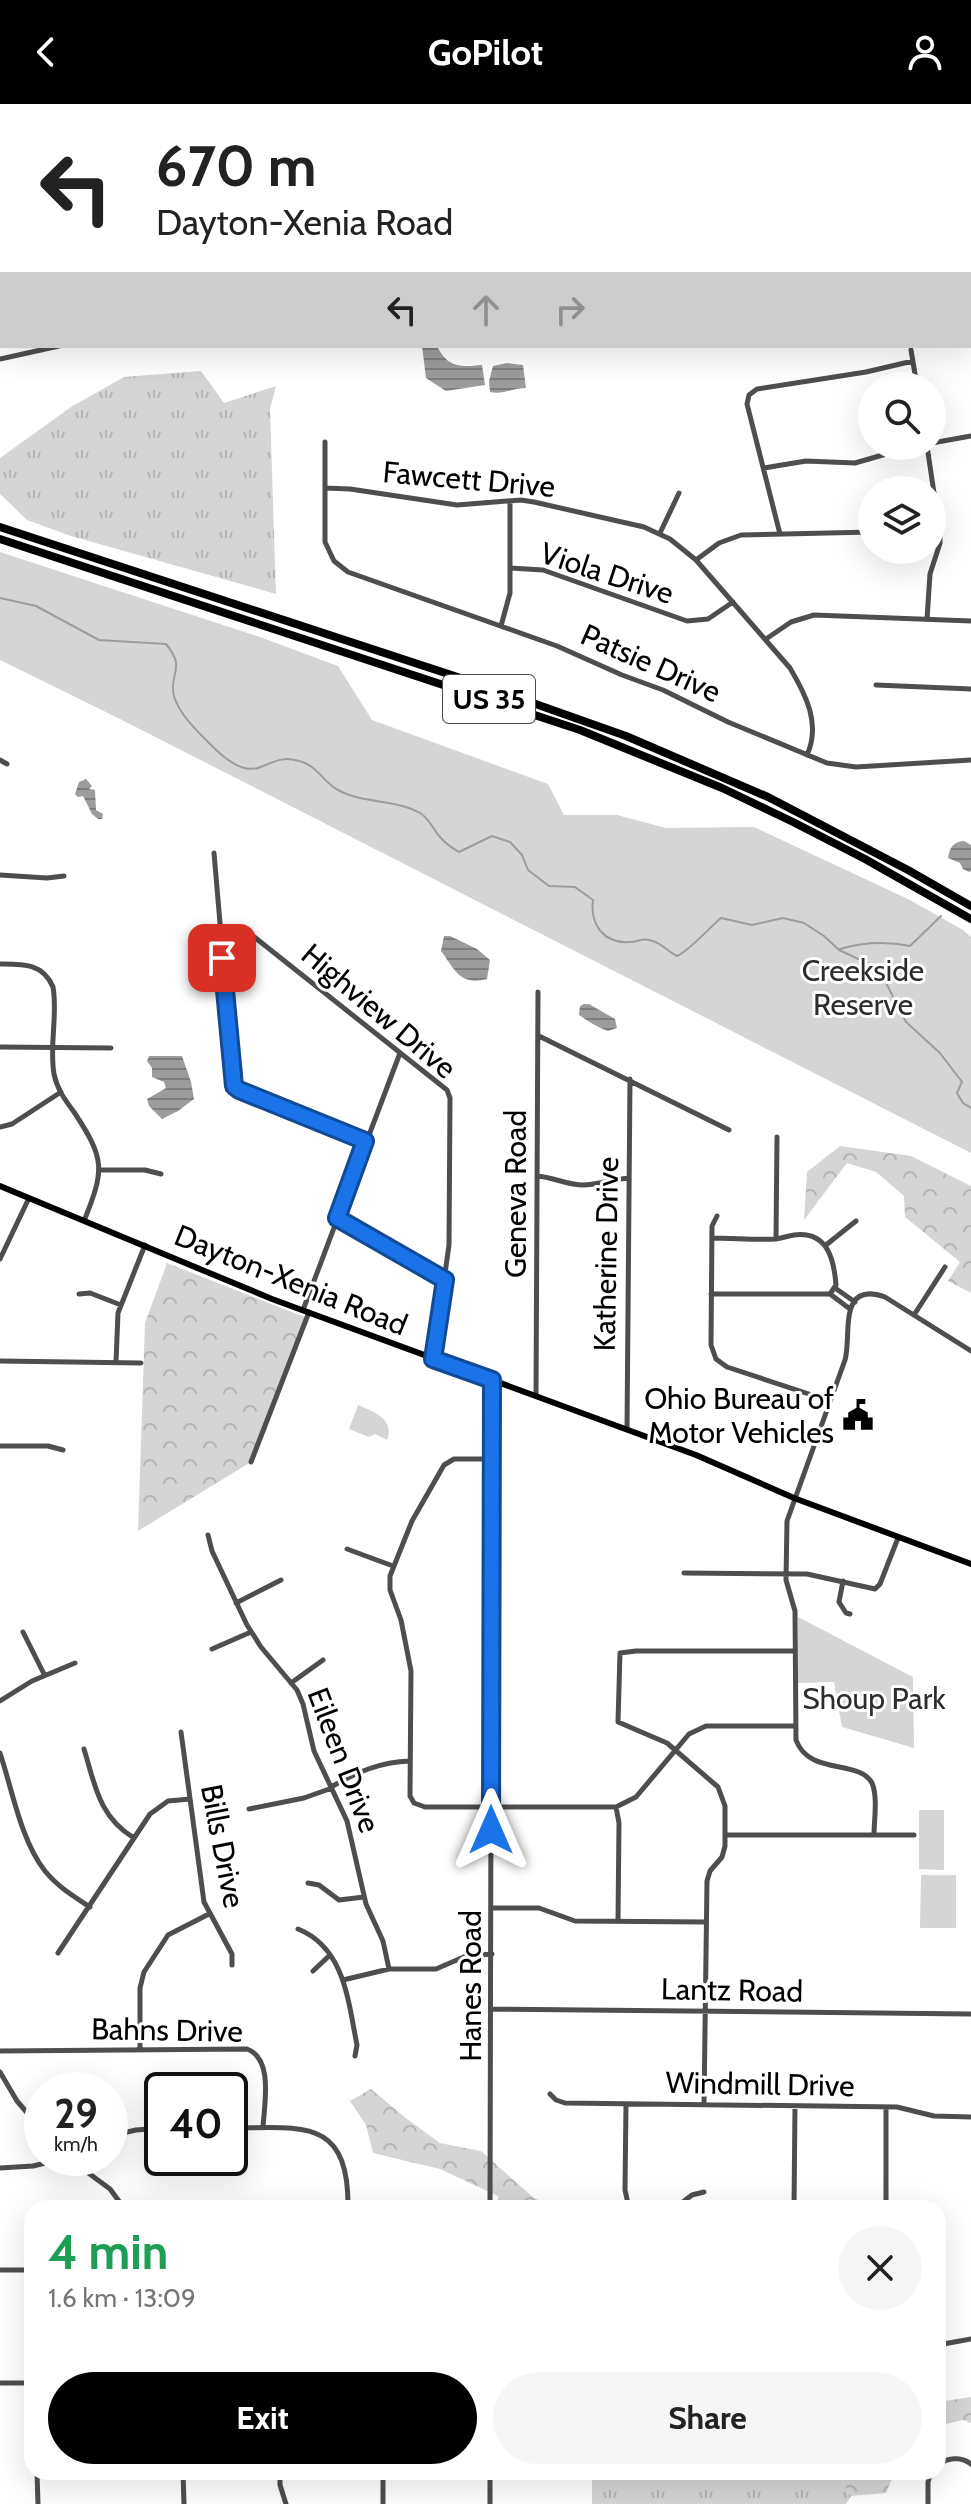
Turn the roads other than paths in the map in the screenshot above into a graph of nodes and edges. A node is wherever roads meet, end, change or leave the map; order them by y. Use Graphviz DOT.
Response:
graph roads {
  1 [pos="50,348"];
  2 [pos="911,350"];
  3 [pos="0,359"];
  4 [pos="913,361"];
  5 [pos="915,372"];
  6 [pos="971,436"];
  7 [pos="946,441"];
  8 [pos="325,442"];
  9 [pos="865,460"];
  10 [pos="764,468"];
  11 [pos="325,488"];
  12 [pos="679,493"];
  13 [pos="510,501"];
  14 [pos="0,527"];
  15 [pos="858,532"];
  16 [pos="660,533"];
  17 [pos="780,534"];
  18 [pos="0,539"];
  19 [pos="696,560"];
  20 [pos="933,564"];
  21 [pos="510,568"];
  22 [pos="733,602"];
  23 [pos="927,619"];
  24 [pos="971,621"];
  25 [pos="501,626"];
  26 [pos="766,639"];
  27 [pos="876,685"];
  28 [pos="971,689"];
  29 [pos="807,755"];
  30 [pos="0,760"];
  31 [pos="971,760"];
  32 [pos="7,764"];
  33 [pos="214,853"];
  34 [pos="908,870"];
  35 [pos="0,875"];
  36 [pos="64,876"];
  37 [pos="971,899"];
  38 [pos="971,906"];
  39 [pos="971,920"];
  40 [pos="220,929"];
  41 [pos="0,964"];
  42 [pos="538,992"];
  43 [pos="539,1036"];
  44 [pos="0,1047"];
  45 [pos="53,1047"];
  46 [pos="111,1048"];
  47 [pos="400,1053"];
  48 [pos="630,1079"];
  49 [pos="61,1092"];
  50 [pos="0,1127"];
  51 [pos="729,1130"];
  52 [pos="777,1137"];
  53 [pos="365,1141"];
  54 [pos="100,1170"];
  55 [pos="161,1174"];
  56 [pos="537,1176"];
  57 [pos="629,1178"];
  58 [pos="0,1186"];
  59 [pos="29,1198"];
  60 [pos="717,1216"];
  61 [pos="337,1218"];
  62 [pos="84,1221"];
  63 [pos="856,1221"];
  64 [pos="712,1238"];
  65 [pos="776,1239"];
  66 [pos="145,1245"];
  67 [pos="826,1245"];
  68 [pos="0,1259"];
  69 [pos="945,1267"];
  70 [pos="445,1280"];
  71 [pos="835,1288"];
  72 [pos="79,1294"];
  73 [pos="711,1294"];
  74 [pos="830,1294"];
  75 [pos="855,1302"];
  76 [pos="121,1305"];
  77 [pos="850,1309"];
  78 [pos="306,1311"];
  79 [pos="914,1315"];
  80 [pos="971,1351"];
  81 [pos="433,1359"];
  82 [pos="0,1361"];
  83 [pos="116,1362"];
  84 [pos="141,1363"];
  85 [pos="492,1380"];
  86 [pos="536,1396"];
  87 [pos="830,1401"];
  88 [pos="627,1430"];
  89 [pos="0,1446"];
  90 [pos="63,1450"];
  91 [pos="492,1459"];
  92 [pos="251,1462"];
  93 [pos="794,1498"];
  94 [pos="208,1535"];
  95 [pos="898,1538"];
  96 [pos="347,1549"];
  97 [pos="971,1564"];
  98 [pos="393,1566"];
  99 [pos="684,1573"];
  100 [pos="786,1573"];
  101 [pos="281,1580"];
  102 [pos="843,1581"];
  103 [pos="236,1603"];
  104 [pos="850,1614"];
  105 [pos="23,1632"];
  106 [pos="251,1632"];
  107 [pos="212,1649"];
  108 [pos="795,1651"];
  109 [pos="323,1660"];
  110 [pos="75,1663"];
  111 [pos="44,1675"];
  112 [pos="291,1683"];
  113 [pos="0,1701"];
  114 [pos="795,1726"];
  115 [pos="181,1732"];
  116 [pos="84,1749"];
  117 [pos="676,1750"];
  118 [pos="0,1753"];
  119 [pos="410,1761"];
  120 [pos="331,1787"];
  121 [pos="190,1799"];
  122 [pos="492,1807"];
  123 [pos="616,1807"];
  124 [pos="249,1809"];
  125 [pos="726,1835"];
  126 [pos="874,1835"];
  127 [pos="914,1835"];
  128 [pos="134,1838"];
  129 [pos="308,1883"];
  130 [pos="364,1897"];
  131 [pos="90,1907"];
  132 [pos="492,1908"];
  133 [pos="209,1914"];
  134 [pos="618,1921"];
  135 [pos="706,1922"];
  136 [pos="298,1929"];
  137 [pos="58,1953"];
  138 [pos="492,1954"];
  139 [pos="330,1955"];
  140 [pos="232,1965"];
  141 [pos="389,1969"];
  142 [pos="313,1971"];
  143 [pos="343,1980"];
  144 [pos="492,2009"];
  145 [pos="705,2011"];
  146 [pos="971,2014"];
  147 [pos="140,2049"];
  148 [pos="0,2051"];
  149 [pos="355,2056"];
  150 [pos="0,2072"];
  151 [pos="550,2094"];
  152 [pos="626,2104"];
  153 [pos="704,2105"];
  154 [pos="795,2106"];
  155 [pos="886,2107"];
  156 [pos="24,2109"];
  157 [pos="971,2117"];
  158 [pos="248,2128"];
  159 [pos="263,2128"];
  160 [pos="24,2167"];
  161 [pos="0,2168"];
  162 [pos="92,2176"];
  163 [pos="704,2192"];
  164 [pos="119,2200"];
  165 [pos="348,2200"];
  166 [pos="490,2200"];
  167 [pos="627,2200"];
  168 [pos="685,2200"];
  169 [pos="794,2200"];
  170 [pos="886,2200"];
  171 [pos="0,2270"];
  172 [pos="24,2270"];
  173 [pos="971,2339"];
  174 [pos="946,2344"];
  175 [pos="0,2383"];
  176 [pos="24,2383"];
  177 [pos="946,2461"];
  178 [pos="971,2464"];
  179 [pos="37,2480"];
  180 [pos="183,2480"];
  181 [pos="280,2480"];
  182 [pos="383,2480"];
  183 [pos="490,2480"];
  184 [pos="929,2480"];
  185 [pos="287,2503"];
  186 [pos="38,2504"];
  187 [pos="184,2504"];
  188 [pos="383,2504"];
  189 [pos="490,2504"];
  190 [pos="928,2504"];
  1 -- 3 [label="street"];
  2 -- 4 [label="street"];
  4 -- 5 [label="street"];
  4 -- 10 [label="street"];
  6 -- 7 [label="street"];
  8 -- 11 [label="street"];
  9 -- 10 [label="street"];
  10 -- 17 [label="street"];
  11 -- 13 [label="street, Fawcett Drive"];
  11 -- 25 [label="street, Patsie Drive"];
  12 -- 16 [label="street"];
  13 -- 16 [label="street, Fawcett Drive"];
  13 -- 21 [label="street"];
  14 -- 34 [label="highway, US 35"];
  15 -- 17 [label="street"];
  16 -- 19 [label="street, Fawcett Drive"];
  17 -- 19 [label="street"];
  18 -- 39 [label="highway, US 35"];
  19 -- 22 [label="street, Fawcett Drive"];
  20 -- 23 [label="street"];
  21 -- 22 [label="street, Viola Drive"];
  21 -- 25 [label="street"];
  22 -- 26 [label="street, Fawcett Drive"];
  23 -- 24 [label="street"];
  23 -- 26 [label="street"];
  25 -- 29 [label="street, Patsie Drive"];
  26 -- 29 [label="street, Fawcett Drive"];
  27 -- 28 [label="street"];
  29 -- 31 [label="street, Patsie Drive"];
  30 -- 32 [label="street"];
  33 -- 40 [label="street"];
  34 -- 37 [label="highway"];
  34 -- 38 [label="highway, US 35"];
  35 -- 36 [label="street"];
  40 -- 47 [label="street, Highview Drive"];
  40 -- 53 [label="street"];
  41 -- 45 [label="street"];
  42 -- 43 [label="street, Geneva Road"];
  43 -- 48 [label="street"];
  43 -- 56 [label="street, Geneva Road"];
  44 -- 45 [label="street"];
  45 -- 46 [label="street"];
  45 -- 49 [label="street"];
  47 -- 53 [label="street"];
  47 -- 70 [label="street, Highview Drive"];
  48 -- 51 [label="street"];
  48 -- 57 [label="street, Katherine Drive"];
  49 -- 50 [label="street"];
  49 -- 54 [label="street"];
  52 -- 65 [label="street"];
  53 -- 61 [label="street"];
  54 -- 55 [label="street"];
  54 -- 62 [label="street"];
  56 -- 57 [label="street"];
  56 -- 86 [label="street, Geneva Road"];
  57 -- 88 [label="street, Katherine Drive"];
  58 -- 59 [label="main road, Dayton-Xenia Road"];
  59 -- 62 [label="main road, Dayton-Xenia Road"];
  59 -- 68 [label="street"];
  60 -- 64 [label="street"];
  61 -- 70 [label="street"];
  61 -- 78 [label="street"];
  62 -- 66 [label="main road, Dayton-Xenia Road"];
  63 -- 67 [label="street"];
  64 -- 65 [label="street"];
  64 -- 73 [label="street"];
  65 -- 67 [label="street"];
  66 -- 76 [label="street"];
  66 -- 78 [label="main road, Dayton-Xenia Road"];
  67 -- 71 [label="street"];
  69 -- 79 [label="street"];
  70 -- 81 [label="street, Highview Drive"];
  71 -- 74 [label="street"];
  71 -- 75 [label="street"];
  72 -- 76 [label="street"];
  73 -- 74 [label="street"];
  73 -- 87 [label="street"];
  74 -- 77 [label="street"];
  75 -- 77 [label="street"];
  75 -- 79 [label="street"];
  76 -- 83 [label="street"];
  77 -- 87 [label="street"];
  78 -- 81 [label="main road, Dayton-Xenia Road"];
  78 -- 92 [label="street"];
  79 -- 80 [label="street"];
  81 -- 85 [label="main road, Dayton-Xenia Road"];
  82 -- 83 [label="street"];
  83 -- 84 [label="street"];
  85 -- 86 [label="main road, Dayton-Xenia Road"];
  85 -- 91 [label="street, Hanes Road"];
  86 -- 88 [label="main road, Dayton-Xenia Road"];
  87 -- 93 [label="street"];
  88 -- 93 [label="main road, Dayton-Xenia Road"];
  89 -- 90 [label="street"];
  91 -- 98 [label="street"];
  91 -- 122 [label="street, Hanes Road"];
  93 -- 95 [label="main road, Dayton-Xenia Road"];
  93 -- 100 [label="street"];
  94 -- 103 [label="street, Eileen Drive"];
  95 -- 97 [label="main road, Dayton-Xenia Road"];
  95 -- 102 [label="street"];
  96 -- 98 [label="street"];
  98 -- 119 [label="street"];
  99 -- 100 [label="street"];
  100 -- 102 [label="street"];
  100 -- 108 [label="street"];
  101 -- 103 [label="street"];
  102 -- 104 [label="street"];
  103 -- 106 [label="street, Eileen Drive"];
  105 -- 111 [label="street"];
  106 -- 107 [label="street"];
  106 -- 112 [label="street, Eileen Drive"];
  108 -- 114 [label="street"];
  108 -- 117 [label="street"];
  109 -- 112 [label="street"];
  110 -- 111 [label="street"];
  111 -- 113 [label="street"];
  112 -- 120 [label="street, Eileen Drive"];
  114 -- 117 [label="street"];
  114 -- 126 [label="street"];
  115 -- 121 [label="street, Bills Drive"];
  116 -- 128 [label="street"];
  117 -- 123 [label="street"];
  117 -- 125 [label="street"];
  118 -- 131 [label="street"];
  119 -- 120 [label="street"];
  119 -- 122 [label="street"];
  120 -- 124 [label="street"];
  120 -- 130 [label="street, Eileen Drive"];
  121 -- 128 [label="street"];
  121 -- 133 [label="street, Bills Drive"];
  122 -- 123 [label="street"];
  122 -- 132 [label="street, Hanes Road"];
  123 -- 134 [label="street"];
  125 -- 126 [label="street"];
  125 -- 135 [label="street"];
  126 -- 127 [label="street"];
  128 -- 131 [label="street"];
  129 -- 130 [label="street"];
  130 -- 141 [label="street, Eileen Drive"];
  131 -- 137 [label="street"];
  132 -- 134 [label="street"];
  132 -- 138 [label="street, Hanes Road"];
  133 -- 140 [label="street, Bills Drive"];
  133 -- 147 [label="street"];
  134 -- 135 [label="street"];
  135 -- 145 [label="street"];
  136 -- 139 [label="street"];
  138 -- 141 [label="street"];
  138 -- 144 [label="street, Hanes Road"];
  139 -- 142 [label="street"];
  139 -- 143 [label="street"];
  141 -- 143 [label="street"];
  143 -- 149 [label="street"];
  144 -- 145 [label="street, Lantz Road"];
  144 -- 166 [label="street, Hanes Road"];
  145 -- 146 [label="street, Lantz Road"];
  145 -- 153 [label="street"];
  147 -- 148 [label="street, Bahns Drive"];
  147 -- 159 [label="street, Bahns Drive"];
  150 -- 156 [label="street"];
  151 -- 152 [label="street, Windmill Drive"];
  152 -- 153 [label="street, Windmill Drive"];
  152 -- 167 [label="street"];
  153 -- 154 [label="street, Windmill Drive"];
  154 -- 155 [label="street, Windmill Drive"];
  154 -- 169 [label="street"];
  155 -- 157 [label="street, Windmill Drive"];
  155 -- 170 [label="street"];
  158 -- 159 [label="street"];
  159 -- 165 [label="street"];
  160 -- 161 [label="street"];
  162 -- 164 [label="street"];
  163 -- 168 [label="street"];
  171 -- 172 [label="street"];
  173 -- 174 [label="street"];
  175 -- 176 [label="street"];
  177 -- 178 [label="street"];
  179 -- 186 [label="street"];
  180 -- 187 [label="street"];
  181 -- 185 [label="street"];
  182 -- 188 [label="street"];
  183 -- 189 [label="street"];
  184 -- 190 [label="street"];
}
